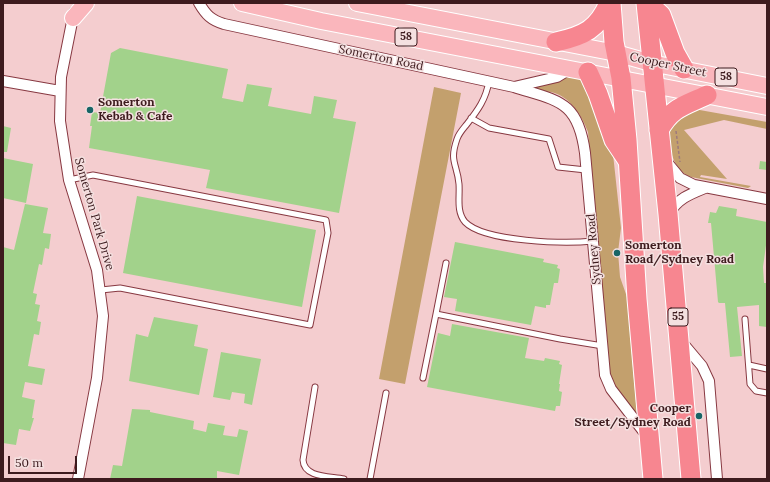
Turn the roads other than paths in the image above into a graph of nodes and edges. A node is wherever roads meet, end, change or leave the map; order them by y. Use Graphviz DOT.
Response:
graph roads {
  1 [pos="86,3"];
  2 [pos="199,3"];
  3 [pos="242,3"];
  4 [pos="357,3"];
  5 [pos="610,3"];
  6 [pos="647,3"];
  7 [pos="375,5"];
  8 [pos="74,10"];
  9 [pos="556,42"];
  10 [pos="616,53"];
  11 [pos="651,63"];
  12 [pos="570,68"];
  13 [pos="684,70"];
  14 [pos="588,72"];
  15 [pos="622,78"];
  16 [pos="3,81"];
  17 [pos="489,81"];
  18 [pos="654,84"];
  19 [pos="767,86"];
  20 [pos="514,87"];
  21 [pos="60,91"];
  22 [pos="707,95"];
  23 [pos="767,107"];
  24 [pos="471,118"];
  25 [pos="667,128"];
  26 [pos="661,155"];
  27 [pos="629,164"];
  28 [pos="586,170"];
  29 [pos="69,180"];
  30 [pos="705,188"];
  31 [pos="767,199"];
  32 [pos="668,214"];
  33 [pos="593,241"];
  34 [pos="446,263"];
  35 [pos="101,290"];
  36 [pos="436,314"];
  37 [pos="745,319"];
  38 [pos="680,340"];
  39 [pos="602,346"];
  40 [pos="749,365"];
  41 [pos="767,368"];
  42 [pos="424,378"];
  43 [pos="316,387"];
  44 [pos="386,393"];
  45 [pos="767,393"];
  46 [pos="649,439"];
  47 [pos="78,479"];
  48 [pos="344,479"];
  49 [pos="370,479"];
  50 [pos="653,479"];
  51 [pos="691,479"];
  52 [pos="717,479"];
  1 -- 8 [label="main road"];
  2 -- 17 [label="street, Somerton Road"];
  3 -- 12 [label="main road, Somerton Road / 58"];
  4 -- 7 [label="main road, 58"];
  5 -- 9 [label="highway"];
  5 -- 10 [label="highway"];
  6 -- 11 [label="highway, 55"];
  6 -- 13 [label="highway"];
  7 -- 9 [label="main road, 58"];
  8 -- 21 [label="street, Somerton Park Drive"];
  9 -- 10 [label="main road, 58"];
  10 -- 11 [label="main road, Cooper Street / 58"];
  10 -- 15 [label="highway"];
  11 -- 13 [label="main road, Cooper Street / 58"];
  11 -- 18 [label="highway, 55"];
  12 -- 14 [label="main road, Somerton Road / 58"];
  12 -- 20 [label="street, Somerton Road"];
  13 -- 19 [label="main road, Cooper Street / 58"];
  14 -- 15 [label="main road, Somerton Road / 58"];
  14 -- 27 [label="highway"];
  15 -- 18 [label="main road, Cooper Street / 58"];
  15 -- 27 [label="highway"];
  16 -- 21 [label="street"];
  17 -- 20 [label="street, Somerton Road"];
  17 -- 24 [label="lane"];
  18 -- 22 [label="main road, Cooper Street / 58"];
  18 -- 25 [label="highway, 55"];
  20 -- 28 [label="street, Sydney Road"];
  21 -- 29 [label="street, Somerton Park Drive"];
  22 -- 23 [label="main road, Cooper Street / 58"];
  22 -- 25 [label="highway"];
  24 -- 28 [label="lane"];
  24 -- 33 [label="lane"];
  25 -- 26 [label="highway, 55"];
  26 -- 30 [label="street"];
  26 -- 32 [label="highway, 55"];
  27 -- 46 [label="highway"];
  28 -- 33 [label="street, Sydney Road"];
  29 -- 35 [label="street, Somerton Park Drive"];
  29 -- 35 [label="lane"];
  30 -- 31 [label="street"];
  30 -- 32 [label="street"];
  32 -- 38 [label="highway, 55"];
  33 -- 39 [label="street, Sydney Road"];
  34 -- 36 [label="lane"];
  35 -- 47 [label="street, Somerton Park Drive"];
  36 -- 39 [label="lane"];
  36 -- 42 [label="lane"];
  37 -- 40 [label="lane"];
  38 -- 51 [label="highway, 55"];
  38 -- 52 [label="street"];
  39 -- 46 [label="street, Sydney Road"];
  40 -- 41 [label="lane"];
  40 -- 45 [label="lane"];
  43 -- 48 [label="lane"];
  44 -- 49 [label="lane"];
  46 -- 50 [label="highway"];
}
